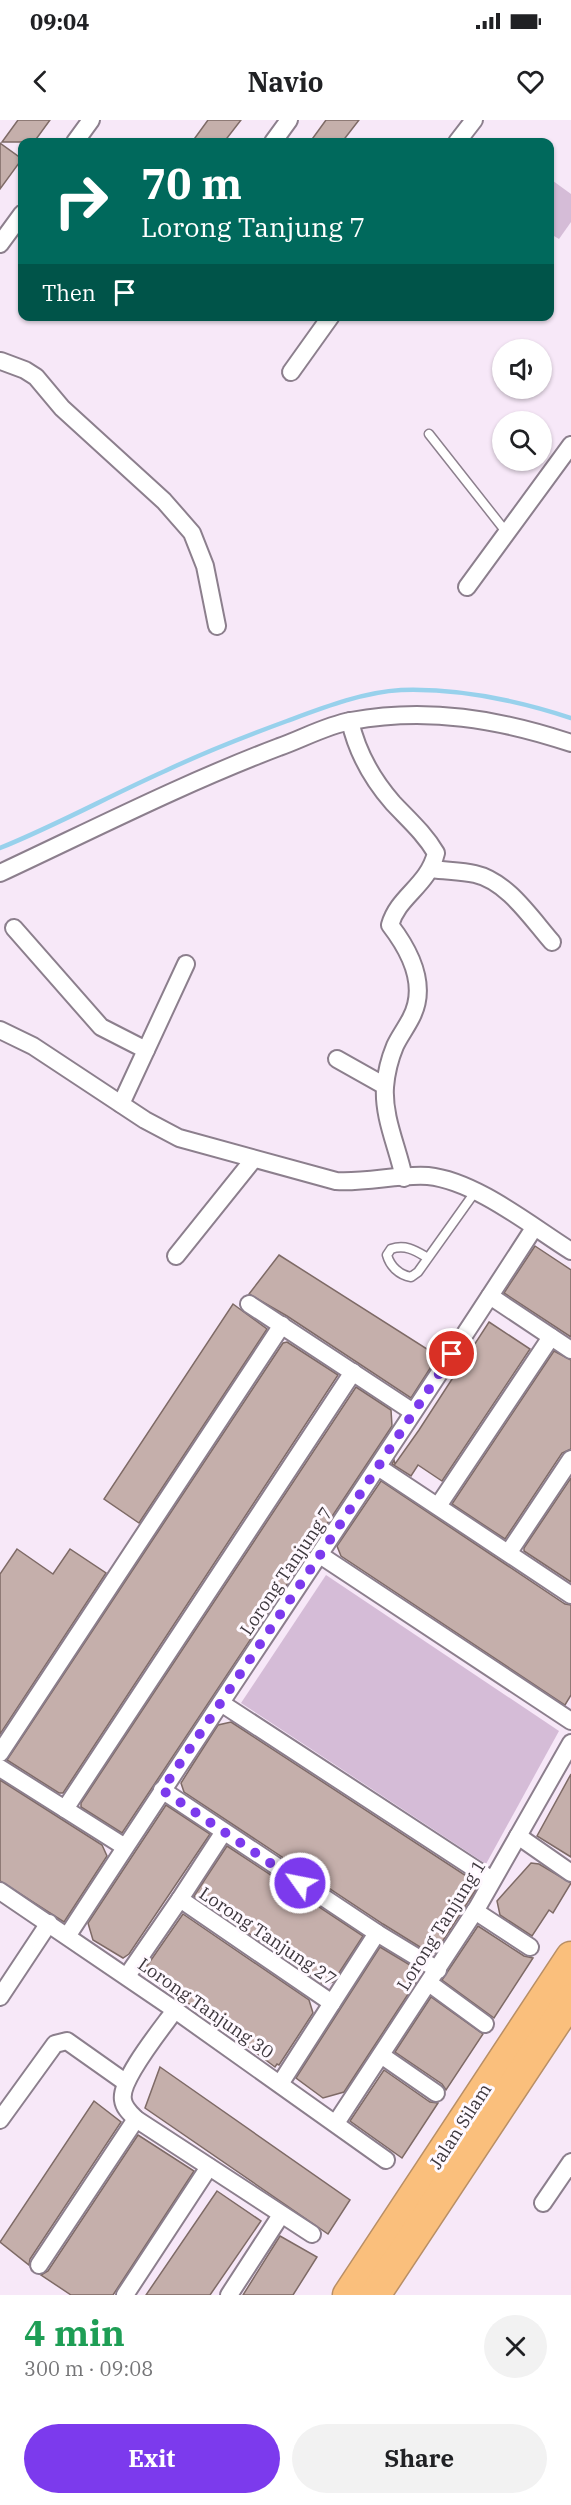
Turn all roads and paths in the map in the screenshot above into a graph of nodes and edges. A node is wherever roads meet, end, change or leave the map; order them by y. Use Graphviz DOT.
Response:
graph roads {
  1 [pos="91,120"];
  2 [pos="289,120"];
  3 [pos="474,120"];
  4 [pos="78,138"];
  5 [pos="276,138"];
  6 [pos="460,138"];
  7 [pos="18,219"];
  8 [pos="0,244"];
  9 [pos="327,321"];
  10 [pos="0,358"];
  11 [pos="291,372"];
  12 [pos="429,434"];
  13 [pos="569,452"];
  14 [pos="507,532"];
  15 [pos="467,587"];
  16 [pos="217,626"];
  17 [pos="350,721"];
  18 [pos="571,743"];
  19 [pos="432,869"];
  20 [pos="0,873"];
  21 [pos="14,928"];
  22 [pos="552,942"];
  23 [pos="186,964"];
  24 [pos="0,1030"];
  25 [pos="146,1050"];
  26 [pos="337,1059"];
  27 [pos="385,1086"];
  28 [pos="121,1104"];
  29 [pos="253,1160"];
  30 [pos="404,1178"];
  31 [pos="476,1192"];
  32 [pos="534,1228"];
  33 [pos="571,1251"];
  34 [pos="176,1256"];
  35 [pos="428,1258"];
  36 [pos="490,1296"];
  37 [pos="249,1304"];
  38 [pos="282,1325"];
  39 [pos="551,1337"];
  40 [pos="571,1350"];
  41 [pos="353,1372"];
  42 [pos="413,1412"];
  43 [pos="571,1459"];
  44 [pos="378,1467"];
  45 [pos="438,1506"];
  46 [pos="509,1552"];
  47 [pos="320,1555"];
  48 [pos="571,1595"];
  49 [pos="221,1703"];
  50 [pos="571,1721"];
  51 [pos="571,1743"];
  52 [pos="0,1754"];
  53 [pos="565,1767"];
  54 [pos="0,1768"];
  55 [pos="162,1790"];
  56 [pos="65,1809"];
  57 [pos="223,1833"];
  58 [pos="518,1836"];
  59 [pos="125,1847"];
  60 [pos="571,1873"];
  61 [pos="492,1880"];
  62 [pos="0,1892"];
  63 [pos="180,1899"];
  64 [pos="475,1911"];
  65 [pos="49,1923"];
  66 [pos="377,1933"];
  67 [pos="68,1935"];
  68 [pos="530,1947"];
  69 [pos="571,1957"];
  70 [pos="127,1976"];
  71 [pos="433,1976"];
  72 [pos="0,1997"];
  73 [pos="571,1999"];
  74 [pos="332,2003"];
  75 [pos="175,2010"];
  76 [pos="485,2024"];
  77 [pos="381,2055"];
  78 [pos="125,2082"];
  79 [pos="280,2084"];
  80 [pos="436,2093"];
  81 [pos="0,2120"];
  82 [pos="136,2120"];
  83 [pos="336,2123"];
  84 [pos="386,2160"];
  85 [pos="571,2162"];
  86 [pos="209,2167"];
  87 [pos="543,2203"];
  88 [pos="281,2215"];
  89 [pos="312,2234"];
  90 [pos="39,2265"];
  91 [pos="124,2295"];
  92 [pos="229,2295"];
  93 [pos="348,2295"];
  94 [pos="375,2295"];
  1 -- 4 [label="street"];
  2 -- 5 [label="street"];
  3 -- 6 [label="street"];
  7 -- 8 [label="street"];
  9 -- 11 [label="street"];
  10 -- 16 [label="street"];
  12 -- 14 [label="lane"];
  13 -- 14 [label="street"];
  14 -- 15 [label="street"];
  17 -- 18 [label="street"];
  17 -- 19 [label="street"];
  17 -- 20 [label="street"];
  19 -- 22 [label="street"];
  19 -- 27 [label="street"];
  21 -- 25 [label="street"];
  23 -- 25 [label="street"];
  24 -- 28 [label="street"];
  25 -- 28 [label="street"];
  26 -- 27 [label="street"];
  27 -- 30 [label="street"];
  28 -- 29 [label="street"];
  29 -- 30 [label="street"];
  29 -- 34 [label="street"];
  30 -- 31 [label="street"];
  31 -- 32 [label="street"];
  31 -- 35 [label="lane"];
  32 -- 33 [label="street"];
  32 -- 36 [label="street, Lorong Tanjung 7"];
  35 -- 35 [label="lane"];
  36 -- 39 [label="street"];
  36 -- 42 [label="street, Lorong Tanjung 7"];
  37 -- 38 [label="street"];
  38 -- 41 [label="street"];
  38 -- 52 [label="street"];
  39 -- 40 [label="street"];
  39 -- 45 [label="street"];
  41 -- 42 [label="street"];
  41 -- 56 [label="street"];
  42 -- 44 [label="street, Lorong Tanjung 7"];
  43 -- 46 [label="street"];
  44 -- 45 [label="street"];
  44 -- 47 [label="street, Lorong Tanjung 7"];
  45 -- 46 [label="street"];
  46 -- 48 [label="street"];
  47 -- 49 [label="street, Lorong Tanjung 7"];
  47 -- 50 [label="street"];
  49 -- 55 [label="street, Lorong Tanjung 7"];
  49 -- 61 [label="street"];
  51 -- 53 [label="street, Lorong Tanjung 1"];
  53 -- 58 [label="street, Lorong Tanjung 1"];
  54 -- 56 [label="street"];
  55 -- 57 [label="street"];
  55 -- 59 [label="street, Lorong Tanjung 7"];
  56 -- 59 [label="street"];
  57 -- 63 [label="street, Lorong Tanjung 27"];
  57 -- 66 [label="street"];
  58 -- 60 [label="street"];
  58 -- 61 [label="street, Lorong Tanjung 1"];
  59 -- 67 [label="street, Lorong Tanjung 7"];
  61 -- 64 [label="street, Lorong Tanjung 1"];
  62 -- 65 [label="street, Lorong Tanjung 30"];
  63 -- 70 [label="street"];
  63 -- 74 [label="street, Lorong Tanjung 27"];
  64 -- 68 [label="street"];
  64 -- 71 [label="street, Lorong Tanjung 1"];
  65 -- 67 [label="street, Lorong Tanjung 30"];
  65 -- 72 [label="street"];
  66 -- 71 [label="street"];
  66 -- 74 [label="street, Lorong Tanjung 27"];
  67 -- 70 [label="street, Lorong Tanjung 30"];
  69 -- 93 [label="highway, Jalan Silam"];
  70 -- 75 [label="street, Lorong Tanjung 30"];
  71 -- 76 [label="street"];
  71 -- 77 [label="street, Lorong Tanjung 1"];
  73 -- 94 [label="highway, Jalan Silam"];
  74 -- 79 [label="street"];
  75 -- 78 [label="street"];
  75 -- 79 [label="street, Lorong Tanjung 30"];
  77 -- 80 [label="street"];
  77 -- 83 [label="street, Lorong Tanjung 1"];
  78 -- 81 [label="street"];
  78 -- 82 [label="street"];
  79 -- 83 [label="street, Lorong Tanjung 30"];
  82 -- 86 [label="street"];
  82 -- 90 [label="street"];
  83 -- 84 [label="street, Lorong Tanjung 30"];
  85 -- 87 [label="street"];
  86 -- 88 [label="street"];
  86 -- 91 [label="street"];
  88 -- 89 [label="street"];
  88 -- 92 [label="street"];
}
